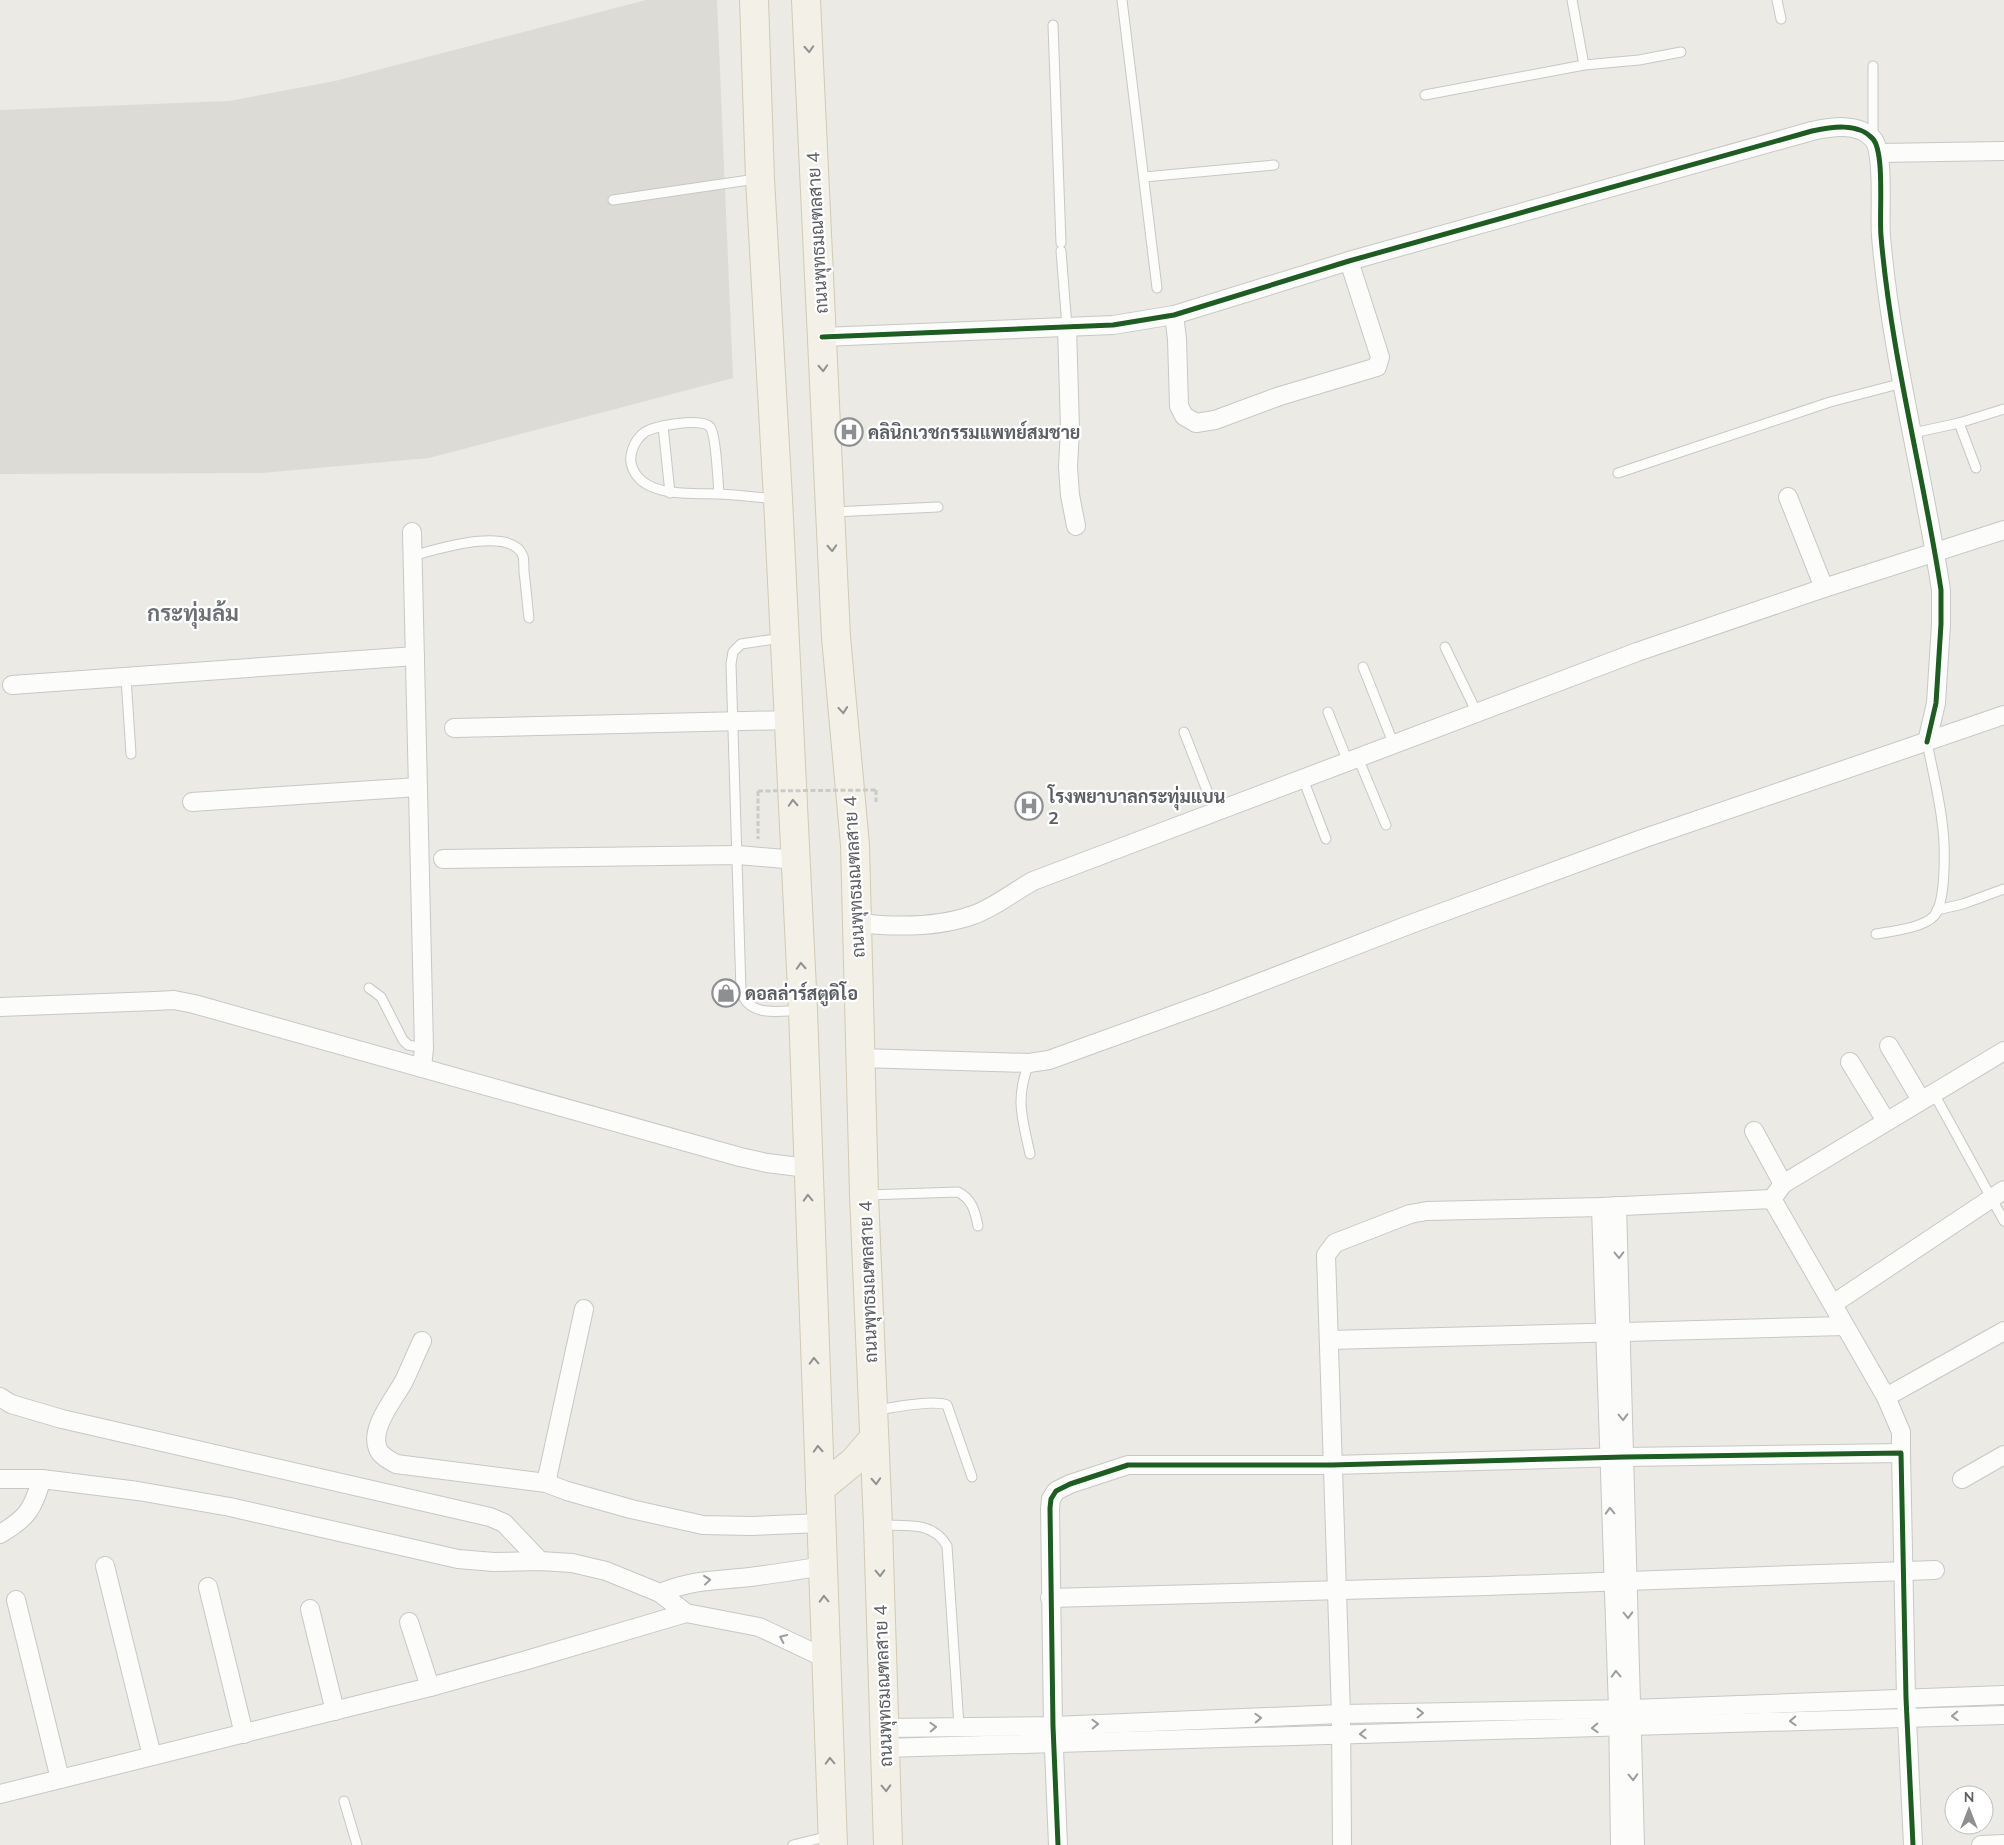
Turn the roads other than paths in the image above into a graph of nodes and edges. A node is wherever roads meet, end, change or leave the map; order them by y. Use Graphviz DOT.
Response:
graph roads {
  1 [pos="754,0"];
  2 [pos="806,0"];
  3 [pos="1122,0"];
  4 [pos="1572,0"];
  5 [pos="1777,0"];
  6 [pos="1781,19"];
  7 [pos="1053,25"];
  8 [pos="1681,52"];
  9 [pos="1584,65"];
  10 [pos="1873,66"];
  11 [pos="1424,95"];
  12 [pos="1876,146"];
  13 [pos="2004,151"];
  14 [pos="1274,165"];
  15 [pos="1144,177"];
  16 [pos="760,178"];
  17 [pos="613,200"];
  18 [pos="1349,261"];
  19 [pos="1157,288"];
  20 [pos="1174,315"];
  21 [pos="1067,327"];
  22 [pos="822,337"];
  23 [pos="1903,384"];
  24 [pos="2004,408"];
  25 [pos="1959,423"];
  26 [pos="663,426"];
  27 [pos="1913,433"];
  28 [pos="1976,468"];
  29 [pos="1618,473"];
  30 [pos="670,493"];
  31 [pos="719,494"];
  32 [pos="1788,497"];
  33 [pos="778,499"];
  34 [pos="938,507"];
  35 [pos="830,512"];
  36 [pos="1076,526"];
  37 [pos="2004,530"];
  38 [pos="412,532"];
  39 [pos="1935,552"];
  40 [pos="412,556"];
  41 [pos="1824,588"];
  42 [pos="529,618"];
  43 [pos="785,638"];
  44 [pos="1445,647"];
  45 [pos="415,656"];
  46 [pos="1364,667"];
  47 [pos="126,678"];
  48 [pos="12,685"];
  49 [pos="1328,712"];
  50 [pos="1477,713"];
  51 [pos="2004,715"];
  52 [pos="789,720"];
  53 [pos="733,721"];
  54 [pos="454,728"];
  55 [pos="1184,732"];
  56 [pos="1927,742"];
  57 [pos="1394,745"];
  58 [pos="130,754"];
  59 [pos="1353,760"];
  60 [pos="1303,779"];
  61 [pos="418,787"];
  62 [pos="192,802"];
  63 [pos="1215,810"];
  64 [pos="1386,825"];
  65 [pos="1326,839"];
  66 [pos="738,855"];
  67 [pos="443,859"];
  68 [pos="796,860"];
  69 [pos="2004,889"];
  70 [pos="1938,910"];
  71 [pos="858,922"];
  72 [pos="1876,934"];
  73 [pos="369,988"];
  74 [pos="0,1007"];
  75 [pos="803,1010"];
  76 [pos="1889,1046"];
  77 [pos="424,1048"];
  78 [pos="2004,1051"];
  79 [pos="860,1058"];
  80 [pos="1850,1062"];
  81 [pos="1029,1063"];
  82 [pos="422,1068"];
  83 [pos="1927,1096"];
  84 [pos="1886,1120"];
  85 [pos="1754,1131"];
  86 [pos="1030,1154"];
  87 [pos="807,1168"];
  88 [pos="1783,1184"];
  89 [pos="1997,1194"];
  90 [pos="864,1195"];
  91 [pos="1772,1199"];
  92 [pos="1609,1207"];
  93 [pos="2004,1221"];
  94 [pos="978,1226"];
  95 [pos="1833,1304"];
  96 [pos="584,1310"];
  97 [pos="1844,1326"];
  98 [pos="1612,1332"];
  99 [pos="2004,1332"];
  100 [pos="1329,1340"];
  101 [pos="422,1341"];
  102 [pos="0,1397"];
  103 [pos="1886,1397"];
  104 [pos="873,1411"];
  105 [pos="874,1438"];
  106 [pos="1901,1453"];
  107 [pos="2004,1455"];
  108 [pos="1616,1458"];
  109 [pos="1332,1465"];
  110 [pos="972,1477"];
  111 [pos="0,1479"];
  112 [pos="42,1479"];
  113 [pos="1962,1479"];
  114 [pos="546,1483"];
  115 [pos="820,1489"];
  116 [pos="821,1523"];
  117 [pos="878,1525"];
  118 [pos="0,1534"];
  119 [pos="540,1561"];
  120 [pos="105,1566"];
  121 [pos="823,1566"];
  122 [pos="1905,1570"];
  123 [pos="1935,1570"];
  124 [pos="1620,1581"];
  125 [pos="208,1586"];
  126 [pos="1336,1589"];
  127 [pos="660,1594"];
  128 [pos="1050,1598"];
  129 [pos="16,1600"];
  130 [pos="310,1608"];
  131 [pos="686,1613"];
  132 [pos="409,1622"];
  133 [pos="827,1659"];
  134 [pos="430,1687"];
  135 [pos="2004,1695"];
  136 [pos="1906,1698"];
  137 [pos="1624,1709"];
  138 [pos="334,1711"];
  139 [pos="1341,1714"];
  140 [pos="2004,1715"];
  141 [pos="1907,1718"];
  142 [pos="958,1726"];
  143 [pos="1053,1726"];
  144 [pos="1625,1727"];
  145 [pos="244,1734"];
  146 [pos="1340,1735"];
  147 [pos="885,1738"];
  148 [pos="1055,1744"];
  149 [pos="152,1756"];
  150 [pos="60,1779"];
  151 [pos="0,1794"];
  152 [pos="344,1802"];
  153 [pos="833,1840"];
  154 [pos="2004,1844"];
  155 [pos="357,1845"];
  156 [pos="793,1845"];
  157 [pos="888,1845"];
  158 [pos="1058,1845"];
  159 [pos="1342,1845"];
  160 [pos="1620,1845"];
  161 [pos="1635,1845"];
  162 [pos="1913,1845"];
  163 [pos="1981,1845"];
  1 -- 16 [label="main road"];
  2 -- 22 [label="main road, ถนนพุทธมณฑลสาย 4, one-way"];
  3 -- 15 [label="lane"];
  4 -- 9 [label="lane"];
  5 -- 6 [label="lane"];
  7 -- 21 [label="lane"];
  8 -- 9 [label="lane"];
  9 -- 11 [label="lane"];
  10 -- 12 [label="lane"];
  12 -- 13 [label="street"];
  12 -- 18 [label="street"];
  12 -- 23 [label="street"];
  14 -- 15 [label="lane"];
  15 -- 19 [label="lane"];
  16 -- 17 [label="lane"];
  16 -- 33 [label="main road"];
  18 -- 20 [label="street"];
  18 -- 20 [label="street"];
  20 -- 21 [label="street"];
  21 -- 22 [label="street"];
  21 -- 36 [label="street"];
  22 -- 35 [label="main road, ถนนพุทธมณฑลสาย 4, one-way"];
  23 -- 27 [label="street"];
  23 -- 29 [label="lane"];
  24 -- 25 [label="lane"];
  25 -- 27 [label="lane"];
  25 -- 28 [label="lane"];
  26 -- 30 [label="lane"];
  26 -- 30 [label="lane"];
  26 -- 31 [label="lane"];
  27 -- 39 [label="street"];
  30 -- 31 [label="lane"];
  31 -- 33 [label="lane"];
  32 -- 41 [label="street"];
  33 -- 43 [label="main road"];
  34 -- 35 [label="lane"];
  35 -- 71 [label="main road, ถนนพุทธมณฑลสาย 4, one-way"];
  37 -- 39 [label="street"];
  38 -- 40 [label="street"];
  39 -- 41 [label="street"];
  39 -- 56 [label="street"];
  40 -- 42 [label="lane"];
  40 -- 45 [label="street"];
  41 -- 50 [label="street"];
  43 -- 52 [label="main road"];
  43 -- 53 [label="lane"];
  44 -- 50 [label="lane"];
  45 -- 47 [label="street"];
  45 -- 61 [label="street"];
  46 -- 57 [label="lane"];
  47 -- 48 [label="street"];
  47 -- 58 [label="lane"];
  49 -- 59 [label="lane"];
  50 -- 57 [label="street"];
  51 -- 56 [label="street"];
  52 -- 53 [label="street"];
  68 -- 52 [label="main road, one-way"];
  53 -- 54 [label="street"];
  53 -- 66 [label="lane"];
  55 -- 63 [label="lane"];
  56 -- 70 [label="lane"];
  56 -- 81 [label="street"];
  57 -- 59 [label="street"];
  59 -- 60 [label="street"];
  59 -- 64 [label="lane"];
  60 -- 63 [label="street"];
  60 -- 65 [label="lane"];
  61 -- 62 [label="street"];
  61 -- 77 [label="street"];
  63 -- 71 [label="street"];
  66 -- 67 [label="street"];
  66 -- 68 [label="street"];
  66 -- 75 [label="lane"];
  75 -- 68 [label="main road, one-way"];
  69 -- 70 [label="lane"];
  70 -- 72 [label="lane"];
  71 -- 79 [label="main road, ถนนพุทธมณฑลสาย 4"];
  73 -- 77 [label="lane"];
  74 -- 82 [label="street"];
  75 -- 87 [label="main road"];
  76 -- 83 [label="street"];
  77 -- 82 [label="street"];
  78 -- 83 [label="street"];
  79 -- 81 [label="street"];
  79 -- 90 [label="main road, ถนนพุทธมณฑลสาย 4"];
  80 -- 84 [label="street"];
  81 -- 86 [label="lane"];
  82 -- 87 [label="street"];
  83 -- 84 [label="street"];
  83 -- 89 [label="lane"];
  84 -- 88 [label="street"];
  85 -- 88 [label="street"];
  115 -- 87 [label="main road, one-way"];
  88 -- 91 [label="street"];
  89 -- 93 [label="lane"];
  89 -- 95 [label="street"];
  90 -- 94 [label="lane"];
  90 -- 104 [label="main road, ถนนพุทธมณฑลสาย 4"];
  91 -- 92 [label="street"];
  91 -- 95 [label="street"];
  92 -- 98 [label="street"];
  92 -- 100 [label="street"];
  95 -- 97 [label="street"];
  96 -- 114 [label="street"];
  97 -- 98 [label="street"];
  97 -- 103 [label="street"];
  98 -- 100 [label="street"];
  98 -- 108 [label="street"];
  99 -- 103 [label="street"];
  100 -- 109 [label="street"];
  101 -- 114 [label="street"];
  102 -- 119 [label="street"];
  103 -- 106 [label="street"];
  104 -- 105 [label="main road, ถนนพุทธมณฑลสาย 4"];
  104 -- 110 [label="lane"];
  105 -- 115 [label="main road"];
  105 -- 117 [label="main road, ถนนพุทธมณฑลสาย 4, one-way"];
  106 -- 108 [label="street"];
  106 -- 122 [label="street"];
  107 -- 113 [label="street"];
  108 -- 109 [label="street"];
  108 -- 124 [label="street"];
  109 -- 126 [label="street"];
  109 -- 128 [label="street"];
  111 -- 112 [label="street"];
  112 -- 118 [label="street"];
  112 -- 119 [label="street"];
  114 -- 116 [label="street"];
  115 -- 116 [label="main road"];
  116 -- 121 [label="main road"];
  117 -- 142 [label="lane"];
  117 -- 147 [label="main road, ถนนพุทธมณฑลสาย 4, one-way"];
  119 -- 127 [label="street"];
  120 -- 149 [label="street"];
  127 -- 121 [label="street, one-way"];
  133 -- 121 [label="main road, one-way"];
  122 -- 123 [label="street"];
  122 -- 124 [label="street"];
  122 -- 136 [label="street"];
  124 -- 126 [label="street"];
  124 -- 137 [label="street"];
  125 -- 145 [label="street"];
  126 -- 128 [label="street"];
  126 -- 139 [label="street"];
  127 -- 131 [label="street"];
  128 -- 143 [label="street"];
  129 -- 150 [label="street"];
  130 -- 138 [label="street"];
  133 -- 131 [label="street, one-way"];
  131 -- 134 [label="street"];
  132 -- 134 [label="street"];
  153 -- 133 [label="main road, one-way"];
  134 -- 138 [label="street"];
  135 -- 136 [label="street"];
  136 -- 137 [label="street"];
  136 -- 141 [label="street"];
  139 -- 137 [label="street, one-way"];
  137 -- 144 [label="street"];
  138 -- 145 [label="street"];
  143 -- 139 [label="street, one-way"];
  139 -- 146 [label="street"];
  140 -- 141 [label="street, one-way"];
  141 -- 144 [label="street, one-way"];
  141 -- 162 [label="street"];
  142 -- 143 [label="street"];
  147 -- 142 [label="street, one-way"];
  143 -- 148 [label="street"];
  144 -- 146 [label="street, one-way"];
  144 -- 160 [label="street"];
  144 -- 161 [label="street, one-way"];
  145 -- 149 [label="street"];
  146 -- 148 [label="street"];
  146 -- 159 [label="street"];
  147 -- 148 [label="street"];
  147 -- 157 [label="main road, ถนนพุทธมณฑลสาย 4, one-way"];
  148 -- 158 [label="street"];
  149 -- 150 [label="street"];
  150 -- 151 [label="street"];
  152 -- 155 [label="lane"];
  153 -- 156 [label="lane"];
  154 -- 163 [label="street"];
}
